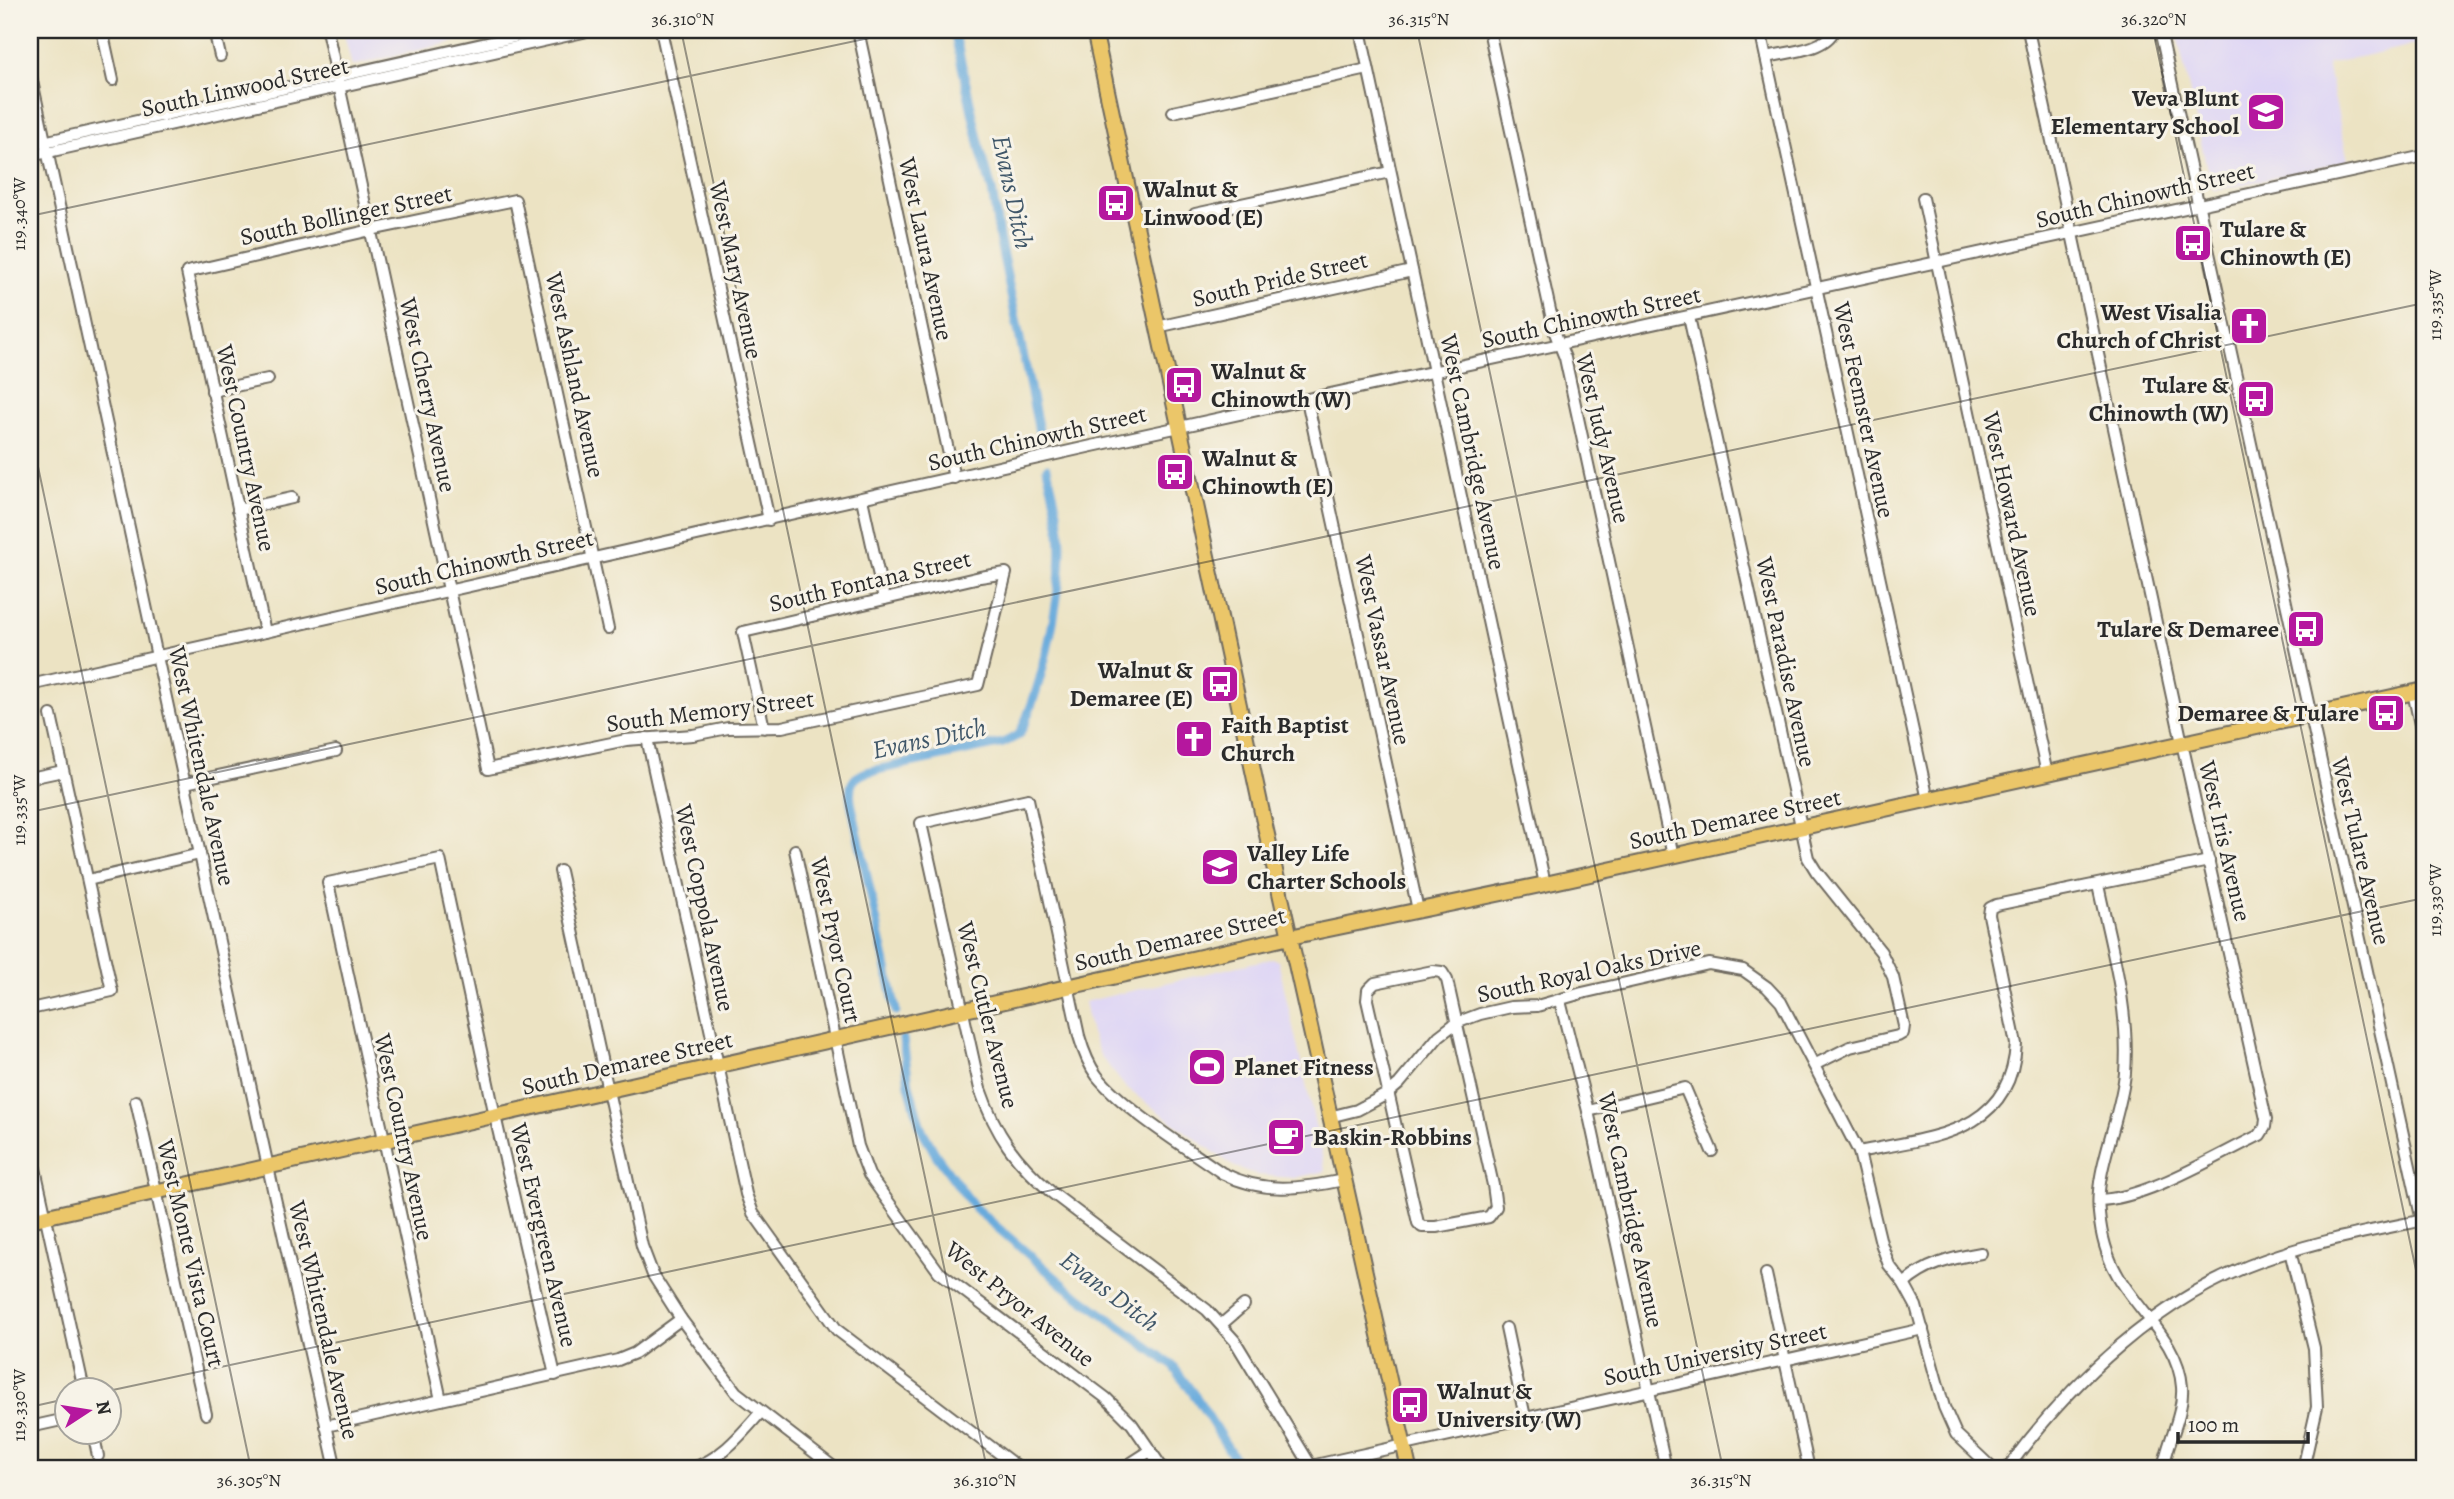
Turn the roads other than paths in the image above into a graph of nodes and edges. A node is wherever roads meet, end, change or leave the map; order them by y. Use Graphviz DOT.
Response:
graph roads {
  1 [pos="102,30"];
  2 [pos="214,30"];
  3 [pos="327,30"];
  4 [pos="545,30"];
  5 [pos="592,30"];
  6 [pos="662,30"];
  7 [pos="858,30"];
  8 [pos="1094,30"];
  9 [pos="1360,30"];
  10 [pos="1489,30"];
  11 [pos="1760,30"];
  12 [pos="1834,30"];
  13 [pos="2028,30"];
  14 [pos="2160,30"];
  15 [pos="220,56"];
  16 [pos="1766,57"];
  17 [pos="1368,69"];
  18 [pos="30,72"];
  19 [pos="338,75"];
  20 [pos="113,80"];
  21 [pos="338,88"];
  22 [pos="1173,113"];
  23 [pos="30,145"];
  24 [pos="46,146"];
  25 [pos="30,156"];
  26 [pos="2424,156"];
  27 [pos="1390,172"];
  28 [pos="1923,198"];
  29 [pos="515,200"];
  30 [pos="2198,204"];
  31 [pos="1195,214"];
  32 [pos="371,230"];
  33 [pos="2072,233"];
  34 [pos="1937,263"];
  35 [pos="1412,271"];
  36 [pos="187,272"];
  37 [pos="1816,289"];
  38 [pos="1689,317"];
  39 [pos="1157,327"];
  40 [pos="1560,345"];
  41 [pos="1434,373"];
  42 [pos="268,379"];
  43 [pos="212,391"];
  44 [pos="1307,400"];
  45 [pos="1179,428"];
  46 [pos="954,478"];
  47 [pos="292,498"];
  48 [pos="862,499"];
  49 [pos="239,510"];
  50 [pos="769,520"];
  51 [pos="593,559"];
  52 [pos="449,591"];
  53 [pos="884,599"];
  54 [pos="608,629"];
  55 [pos="265,632"];
  56 [pos="157,657"];
  57 [pos="30,685"];
  58 [pos="978,685"];
  59 [pos="2419,691"];
  60 [pos="2309,714"];
  61 [pos="51,715"];
  62 [pos="764,728"];
  63 [pos="647,738"];
  64 [pos="2182,743"];
  65 [pos="2424,743"];
  66 [pos="336,751"];
  67 [pos="488,769"];
  68 [pos="63,771"];
  69 [pos="2046,774"];
  70 [pos="30,778"];
  71 [pos="185,783"];
  72 [pos="1928,800"];
  73 [pos="1800,828"];
  74 [pos="795,850"];
  75 [pos="200,854"];
  76 [pos="1673,856"];
  77 [pos="440,859"];
  78 [pos="2209,862"];
  79 [pos="560,871"];
  80 [pos="88,880"];
  81 [pos="1545,884"];
  82 [pos="2098,885"];
  83 [pos="1418,910"];
  84 [pos="1290,937"];
  85 [pos="1069,987"];
  86 [pos="1560,1001"];
  87 [pos="30,1009"];
  88 [pos="962,1011"];
  89 [pos="1456,1023"];
  90 [pos="835,1039"];
  91 [pos="1814,1065"];
  92 [pos="717,1066"];
  93 [pos="607,1091"];
  94 [pos="1387,1094"];
  95 [pos="136,1101"];
  96 [pos="1588,1111"];
  97 [pos="495,1116"];
  98 [pos="1329,1117"];
  99 [pos="383,1141"];
  100 [pos="30,1146"];
  101 [pos="1712,1151"];
  102 [pos="1859,1152"];
  103 [pos="268,1167"];
  104 [pos="1344,1180"];
  105 [pos="156,1192"];
  106 [pos="2099,1200"];
  107 [pos="46,1216"];
  108 [pos="30,1220"];
  109 [pos="2424,1223"];
  110 [pos="2290,1251"];
  111 [pos="1981,1253"];
  112 [pos="1766,1274"];
  113 [pos="1904,1284"];
  114 [pos="1244,1305"];
  115 [pos="681,1319"];
  116 [pos="2151,1321"];
  117 [pos="1222,1324"];
  118 [pos="1506,1328"];
  119 [pos="1923,1329"];
  120 [pos="1784,1361"];
  121 [pos="555,1375"];
  122 [pos="81,1376"];
  123 [pos="1649,1390"];
  124 [pos="441,1400"];
  125 [pos="760,1413"];
  126 [pos="206,1414"];
  127 [pos="1525,1417"];
  128 [pos="52,1422"];
  129 [pos="326,1426"];
  130 [pos="30,1427"];
  131 [pos="1403,1444"];
  132 [pos="96,1446"];
  133 [pos="1150,1451"];
  134 [pos="98,1456"];
  135 [pos="1311,1466"];
  136 [pos="336,1469"];
  137 [pos="690,1469"];
  138 [pos="836,1469"];
  139 [pos="1020,1469"];
  140 [pos="1122,1469"];
  141 [pos="1163,1469"];
  142 [pos="1409,1469"];
  143 [pos="1667,1469"];
  144 [pos="1809,1469"];
  145 [pos="1993,1469"];
  146 [pos="2007,1469"];
  147 [pos="2163,1469"];
  148 [pos="2303,1469"];
  1 -- 20 [label="street"];
  2 -- 15 [label="street"];
  3 -- 19 [label="street, West Cherry Avenue"];
  4 -- 19 [label="street, South Linwood Street"];
  5 -- 21 [label="street, South Linwood Street"];
  6 -- 50 [label="street, West Mary Avenue"];
  7 -- 46 [label="street, West Laura Avenue"];
  8 -- 39 [label="main road"];
  9 -- 17 [label="street, West Cambridge Avenue"];
  10 -- 40 [label="street, West Judy Avenue"];
  11 -- 16 [label="street, West Feemster Avenue"];
  12 -- 16 [label="street"];
  13 -- 33 [label="street, West Iris Avenue"];
  14 -- 30 [label="street, West Tulare Avenue"];
  16 -- 37 [label="street, West Feemster Avenue"];
  17 -- 22 [label="street"];
  17 -- 27 [label="street, West Cambridge Avenue"];
  18 -- 24 [label="street, West Whitendale Avenue"];
  19 -- 21 [label="street, West Cherry Avenue"];
  19 -- 24 [label="street, South Linwood Street"];
  21 -- 24 [label="street, South Linwood Street"];
  21 -- 32 [label="street, West Cherry Avenue"];
  23 -- 24 [label="street, South Linwood Street"];
  24 -- 25 [label="street, South Linwood Street"];
  24 -- 56 [label="street, West Whitendale Avenue"];
  26 -- 30 [label="street, South Chinowth Street"];
  27 -- 31 [label="street"];
  27 -- 35 [label="street, West Cambridge Avenue"];
  28 -- 34 [label="street, West Howard Avenue"];
  29 -- 32 [label="street, South Bollinger Street"];
  29 -- 51 [label="street, West Ashland Avenue"];
  30 -- 33 [label="street, South Chinowth Street"];
  30 -- 60 [label="street, West Tulare Avenue"];
  32 -- 36 [label="street, South Bollinger Street"];
  32 -- 52 [label="street, West Cherry Avenue"];
  33 -- 34 [label="street, South Chinowth Street"];
  33 -- 64 [label="street, West Iris Avenue"];
  34 -- 37 [label="street, South Chinowth Street"];
  34 -- 69 [label="street, West Howard Avenue"];
  35 -- 39 [label="street, South Pride Street"];
  35 -- 41 [label="street, West Cambridge Avenue"];
  36 -- 43 [label="street, West Country Avenue"];
  37 -- 38 [label="street, South Chinowth Street"];
  37 -- 72 [label="street, West Feemster Avenue"];
  38 -- 40 [label="street, South Chinowth Street"];
  38 -- 73 [label="street, West Paradise Avenue"];
  39 -- 45 [label="main road"];
  40 -- 41 [label="street, South Chinowth Street"];
  40 -- 76 [label="street, West Judy Avenue"];
  41 -- 44 [label="street, South Chinowth Street"];
  41 -- 81 [label="street, West Cambridge Avenue"];
  42 -- 43 [label="street"];
  43 -- 49 [label="street, West Country Avenue"];
  44 -- 45 [label="street, South Chinowth Street"];
  44 -- 83 [label="street, West Vassar Avenue"];
  45 -- 46 [label="street, South Chinowth Street"];
  45 -- 84 [label="main road"];
  46 -- 48 [label="street, South Chinowth Street"];
  47 -- 49 [label="street"];
  48 -- 50 [label="street, South Chinowth Street"];
  48 -- 53 [label="street"];
  49 -- 55 [label="street, West Country Avenue"];
  50 -- 51 [label="street, South Chinowth Street"];
  51 -- 52 [label="street, South Chinowth Street"];
  51 -- 54 [label="street, West Ashland Avenue"];
  52 -- 55 [label="street, South Chinowth Street"];
  52 -- 67 [label="street, West Cherry Avenue"];
  53 -- 58 [label="street, South Fontana Street"];
  53 -- 62 [label="street, South Fontana Street"];
  55 -- 56 [label="street, South Chinowth Street"];
  56 -- 57 [label="street, South Chinowth Street"];
  56 -- 71 [label="street, West Whitendale Avenue"];
  58 -- 62 [label="street, South Memory Street"];
  59 -- 60 [label="main road, South Demaree Street"];
  59 -- 65 [label="street"];
  60 -- 64 [label="main road, South Demaree Street"];
  60 -- 109 [label="street, West Tulare Avenue"];
  61 -- 68 [label="street"];
  62 -- 63 [label="street, South Memory Street"];
  63 -- 67 [label="street, South Memory Street"];
  63 -- 92 [label="street, West Coppola Avenue"];
  64 -- 69 [label="main road, South Demaree Street"];
  64 -- 78 [label="street, West Iris Avenue"];
  66 -- 71 [label="street"];
  68 -- 70 [label="street"];
  68 -- 80 [label="street"];
  69 -- 72 [label="main road, South Demaree Street"];
  71 -- 75 [label="street, West Whitendale Avenue"];
  72 -- 73 [label="main road, South Demaree Street"];
  73 -- 76 [label="main road, South Demaree Street"];
  73 -- 91 [label="street, West Paradise Avenue"];
  74 -- 90 [label="street, West Pryor Court"];
  75 -- 80 [label="street"];
  75 -- 103 [label="street, West Whitendale Avenue"];
  76 -- 81 [label="main road, South Demaree Street"];
  77 -- 97 [label="street, West Evergreen Avenue"];
  77 -- 99 [label="street, West Country Avenue"];
  78 -- 82 [label="street"];
  78 -- 106 [label="street, West Iris Avenue"];
  79 -- 93 [label="street"];
  80 -- 87 [label="street"];
  81 -- 83 [label="main road, South Demaree Street"];
  82 -- 102 [label="street"];
  82 -- 106 [label="street"];
  83 -- 84 [label="main road, South Demaree Street"];
  84 -- 85 [label="main road, South Demaree Street"];
  84 -- 98 [label="main road"];
  85 -- 88 [label="main road, South Demaree Street"];
  85 -- 88 [label="street, West Cutler Avenue"];
  85 -- 104 [label="street"];
  86 -- 89 [label="street, South Royal Oaks Drive"];
  86 -- 91 [label="street, South Royal Oaks Drive"];
  86 -- 96 [label="street, West Cambridge Avenue"];
  88 -- 90 [label="main road, South Demaree Street"];
  88 -- 117 [label="street, West Cutler Avenue"];
  89 -- 94 [label="street, South Royal Oaks Drive"];
  89 -- 94 [label="street, South Royal Oaks Drive"];
  89 -- 94 [label="street, South Royal Oaks Drive"];
  90 -- 92 [label="main road, South Demaree Street"];
  90 -- 133 [label="street, West Pryor Avenue"];
  91 -- 102 [label="street"];
  92 -- 93 [label="main road, South Demaree Street"];
  92 -- 139 [label="street, West Coppola Avenue"];
  93 -- 97 [label="main road, South Demaree Street"];
  93 -- 115 [label="street"];
  94 -- 98 [label="street, South Royal Oaks Drive"];
  95 -- 105 [label="street, West Monte Vista Court"];
  96 -- 101 [label="street"];
  96 -- 123 [label="street, West Cambridge Avenue"];
  97 -- 99 [label="main road, South Demaree Street"];
  97 -- 121 [label="street, West Evergreen Avenue"];
  98 -- 104 [label="main road"];
  99 -- 103 [label="main road, South Demaree Street"];
  99 -- 124 [label="street, West Country Avenue"];
  100 -- 107 [label="street"];
  102 -- 113 [label="street"];
  103 -- 105 [label="main road, South Demaree Street"];
  103 -- 129 [label="street, West Whitendale Avenue"];
  104 -- 131 [label="main road"];
  105 -- 107 [label="main road, South Demaree Street"];
  105 -- 126 [label="street, West Monte Vista Court"];
  106 -- 116 [label="street"];
  107 -- 108 [label="main road, South Demaree Street"];
  107 -- 122 [label="street"];
  109 -- 110 [label="street"];
  110 -- 116 [label="street"];
  110 -- 148 [label="street"];
  111 -- 113 [label="street"];
  112 -- 120 [label="street"];
  113 -- 119 [label="street"];
  114 -- 117 [label="street"];
  115 -- 121 [label="street"];
  115 -- 125 [label="street"];
  116 -- 146 [label="street"];
  116 -- 147 [label="street"];
  117 -- 135 [label="street, West Cutler Avenue"];
  118 -- 127 [label="street"];
  119 -- 120 [label="street, South University Street"];
  119 -- 145 [label="street"];
  120 -- 123 [label="street, South University Street"];
  120 -- 144 [label="street"];
  121 -- 124 [label="street"];
  123 -- 127 [label="street, South University Street"];
  123 -- 143 [label="street, West Cambridge Avenue"];
  124 -- 129 [label="street"];
  125 -- 137 [label="street"];
  125 -- 138 [label="street"];
  127 -- 131 [label="street, South University Street"];
  128 -- 130 [label="street"];
  129 -- 136 [label="street, West Whitendale Avenue"];
  131 -- 135 [label="street, South University Street"];
  131 -- 142 [label="main road"];
  132 -- 134 [label="street"];
  133 -- 140 [label="street"];
  133 -- 141 [label="street, West Pryor Avenue"];
}
